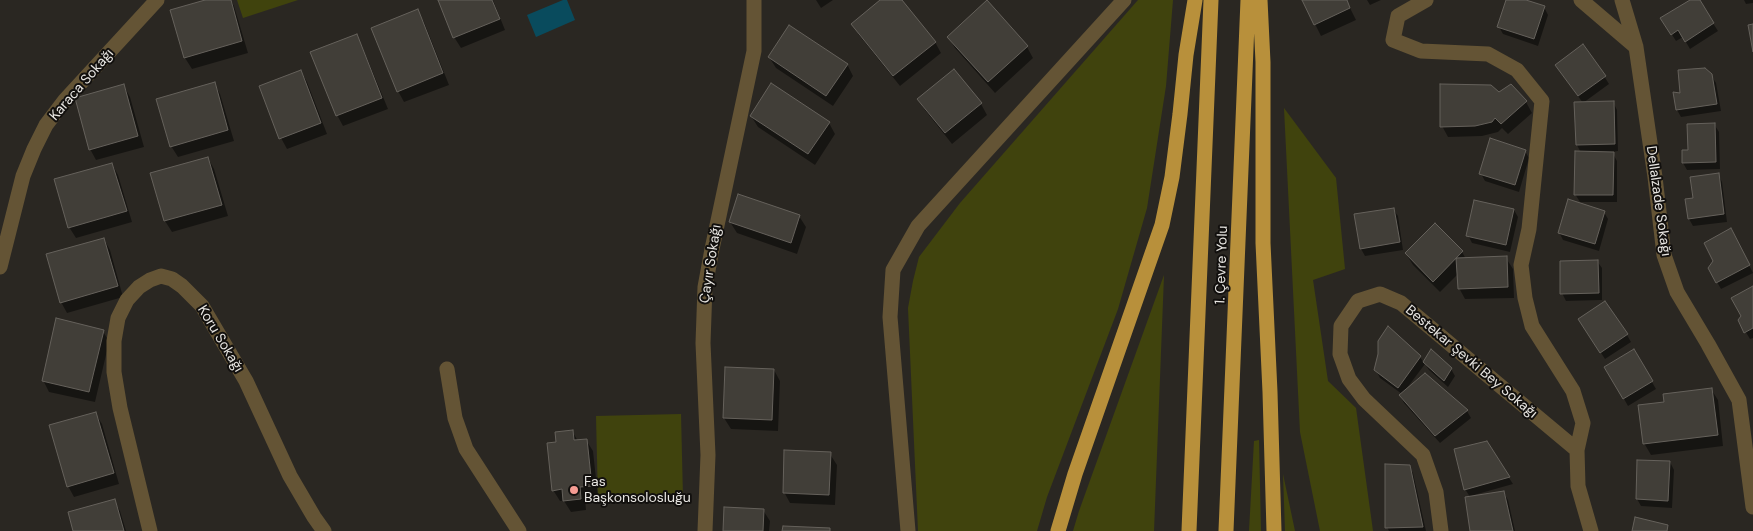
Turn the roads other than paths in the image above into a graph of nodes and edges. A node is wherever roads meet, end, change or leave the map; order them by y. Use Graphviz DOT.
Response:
graph roads {
  1 [pos="158,0"];
  2 [pos="754,0"];
  3 [pos="1124,0"];
  4 [pos="1195,0"];
  5 [pos="1211,0"];
  6 [pos="1248,0"];
  7 [pos="1260,0"];
  8 [pos="1426,0"];
  9 [pos="1581,0"];
  10 [pos="1622,0"];
  11 [pos="1636,47"];
  12 [pos="0,267"];
  13 [pos="447,369"];
  14 [pos="1577,450"];
  15 [pos="1753,507"];
  16 [pos="150,531"];
  17 [pos="324,531"];
  18 [pos="519,531"];
  19 [pos="705,531"];
  20 [pos="908,531"];
  21 [pos="1058,531"];
  22 [pos="1189,531"];
  23 [pos="1226,531"];
  24 [pos="1274,531"];
  25 [pos="1441,531"];
  26 [pos="1591,531"];
  1 -- 12 [label="street, Karaca Sokağı"];
  2 -- 19 [label="street, Çayır Sokağı"];
  3 -- 20 [label="street"];
  4 -- 21 [label="highway"];
  5 -- 22 [label="highway, 1. Çevre Yolu"];
  6 -- 23 [label="highway, 1. Çevre Yolu"];
  7 -- 24 [label="highway"];
  8 -- 14 [label="street"];
  9 -- 11 [label="street"];
  10 -- 11 [label="street, Dellalzade Sokağı"];
  11 -- 15 [label="street, Dellalzade Sokağı"];
  13 -- 18 [label="street"];
  14 -- 25 [label="street, Bestekar Şevki Bey Sokağı"];
  14 -- 26 [label="street"];
  16 -- 17 [label="street, Koru Sokağı"];
}
